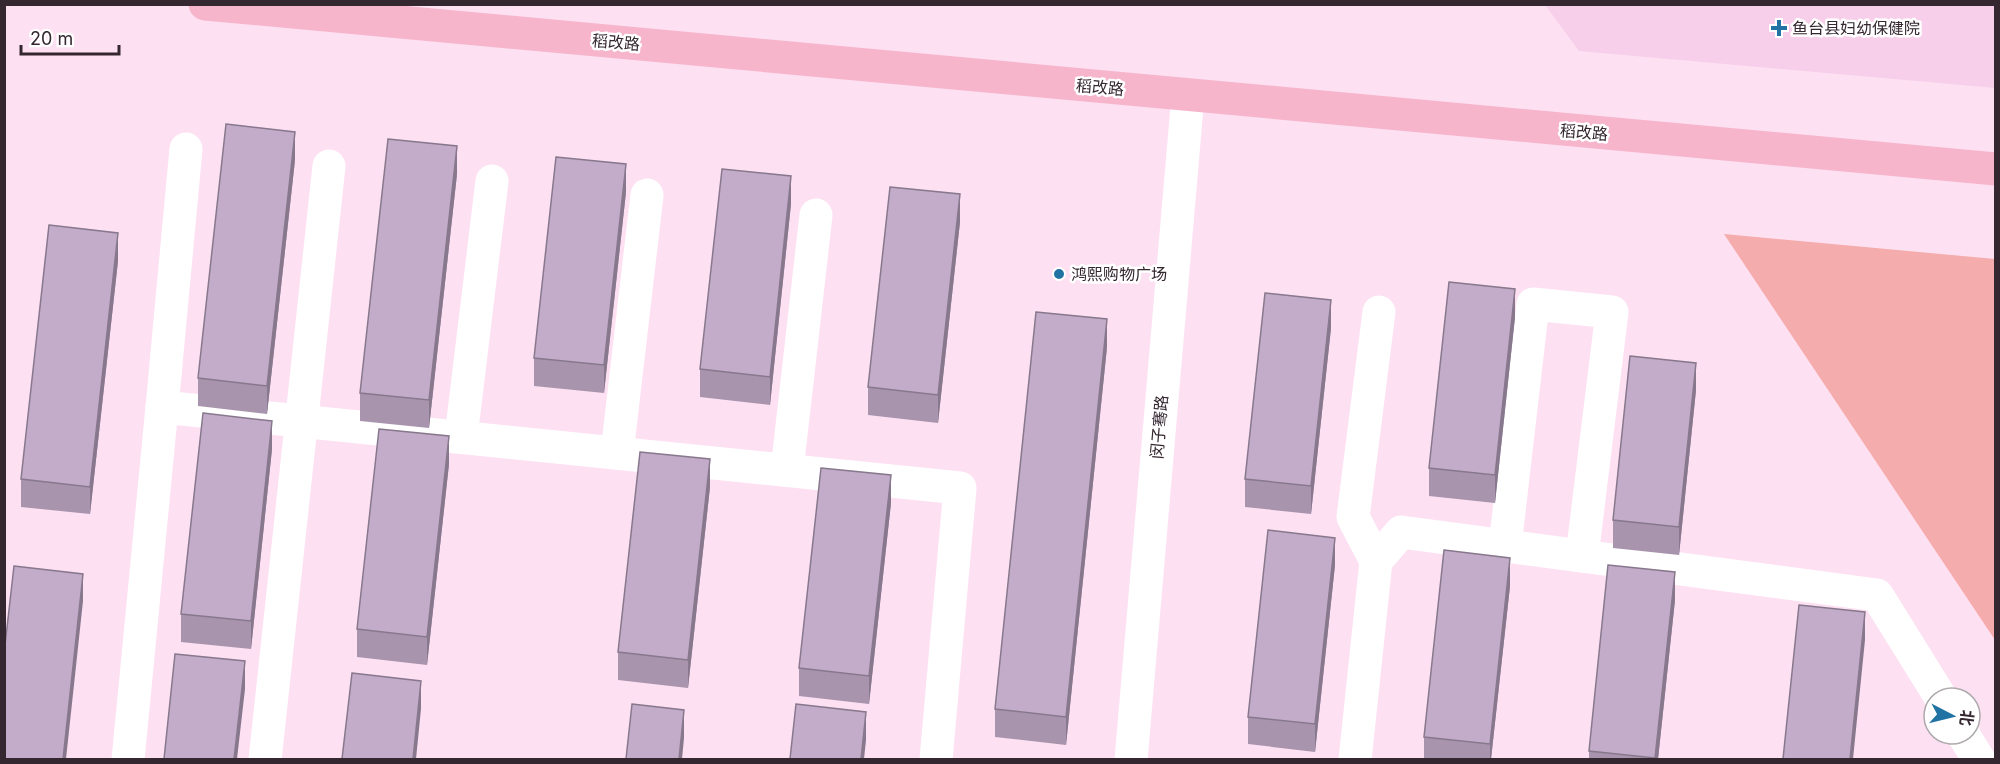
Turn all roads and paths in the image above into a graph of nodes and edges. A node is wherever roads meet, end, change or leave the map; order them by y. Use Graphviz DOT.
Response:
graph roads {
  1 [pos="204,4"];
  2 [pos="1188,95"];
  3 [pos="186,149"];
  4 [pos="329,166"];
  5 [pos="1995,169"];
  6 [pos="492,181"];
  7 [pos="647,195"];
  8 [pos="816,215"];
  9 [pos="1379,312"];
  10 [pos="162,407"];
  11 [pos="301,421"];
  12 [pos="460,437"];
  13 [pos="617,453"];
  14 [pos="787,470"];
  15 [pos="1505,546"];
  16 [pos="1582,556"];
  17 [pos="1376,561"];
  18 [pos="1934,686"];
  19 [pos="1971,746"];
  20 [pos="128,759"];
  21 [pos="265,759"];
  22 [pos="936,759"];
  23 [pos="1131,759"];
  24 [pos="1355,759"];
  25 [pos="1979,759"];
  1 -- 2 [label="main road, 稻改路"];
  2 -- 5 [label="main road, 稻改路"];
  2 -- 23 [label="street, 闵子骞路"];
  3 -- 10 [label="street"];
  4 -- 11 [label="street"];
  6 -- 12 [label="street"];
  7 -- 13 [label="street"];
  8 -- 14 [label="street"];
  9 -- 17 [label="street"];
  10 -- 11 [label="street"];
  10 -- 20 [label="street"];
  11 -- 12 [label="street"];
  11 -- 21 [label="street"];
  12 -- 13 [label="street"];
  13 -- 14 [label="street"];
  14 -- 22 [label="street"];
  15 -- 16 [label="street"];
  15 -- 16 [label="street"];
  15 -- 17 [label="street"];
  16 -- 18 [label="street"];
  17 -- 24 [label="street"];
  19 -- 25 [label="street"];
}
